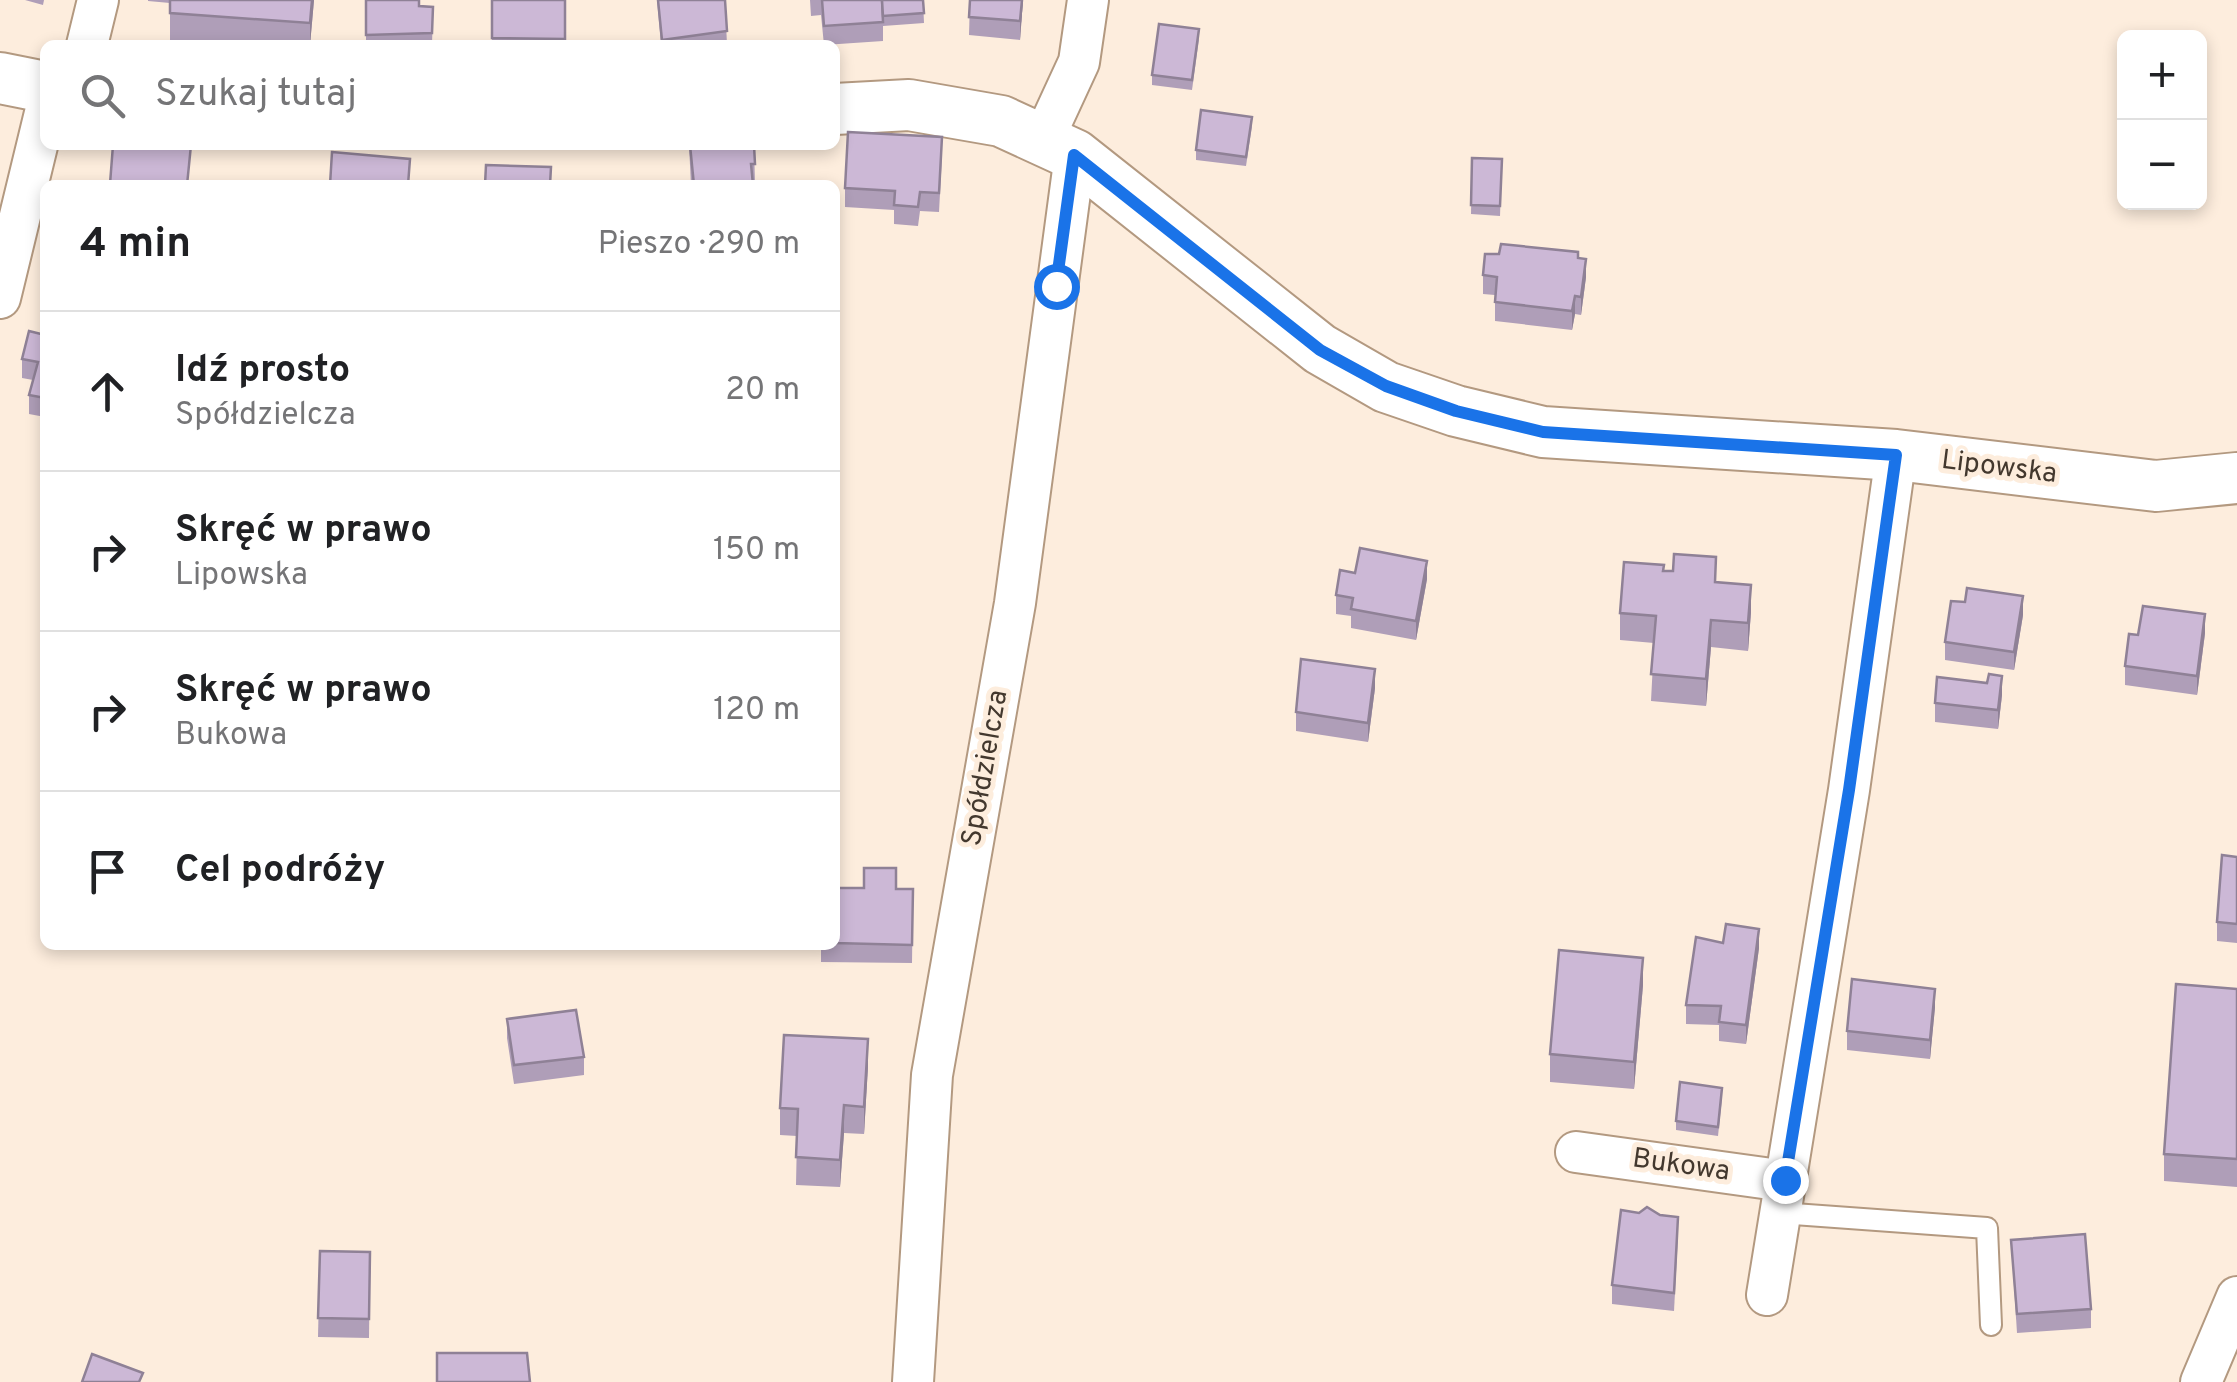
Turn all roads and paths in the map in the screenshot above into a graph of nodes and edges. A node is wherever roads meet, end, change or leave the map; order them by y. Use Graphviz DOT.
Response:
graph roads {
  1 [pos="98,0"];
  2 [pos="1088,0"];
  3 [pos="87,40"];
  4 [pos="0,78"];
  5 [pos="40,86"];
  6 [pos="840,109"];
  7 [pos="40,133"];
  8 [pos="1059,148"];
  9 [pos="0,298"];
  10 [pos="1896,455"];
  11 [pos="2237,478"];
  12 [pos="1576,1152"];
  13 [pos="1783,1197"];
  14 [pos="1767,1295"];
  15 [pos="2237,1297"];
  16 [pos="1991,1325"];
  17 [pos="913,1382"];
  18 [pos="2201,1382"];
  1 -- 3 [label="street"];
  2 -- 8 [label="street, Spółdzielcza"];
  4 -- 5 [label="street"];
  6 -- 8 [label="street, Lipowska"];
  7 -- 9 [label="street"];
  8 -- 10 [label="street, Lipowska"];
  8 -- 17 [label="street, Spółdzielcza"];
  10 -- 11 [label="street, Lipowska"];
  10 -- 13 [label="street"];
  12 -- 13 [label="street, Bukowa"];
  13 -- 14 [label="street"];
  13 -- 16 [label="lane"];
  15 -- 18 [label="street"];
}
